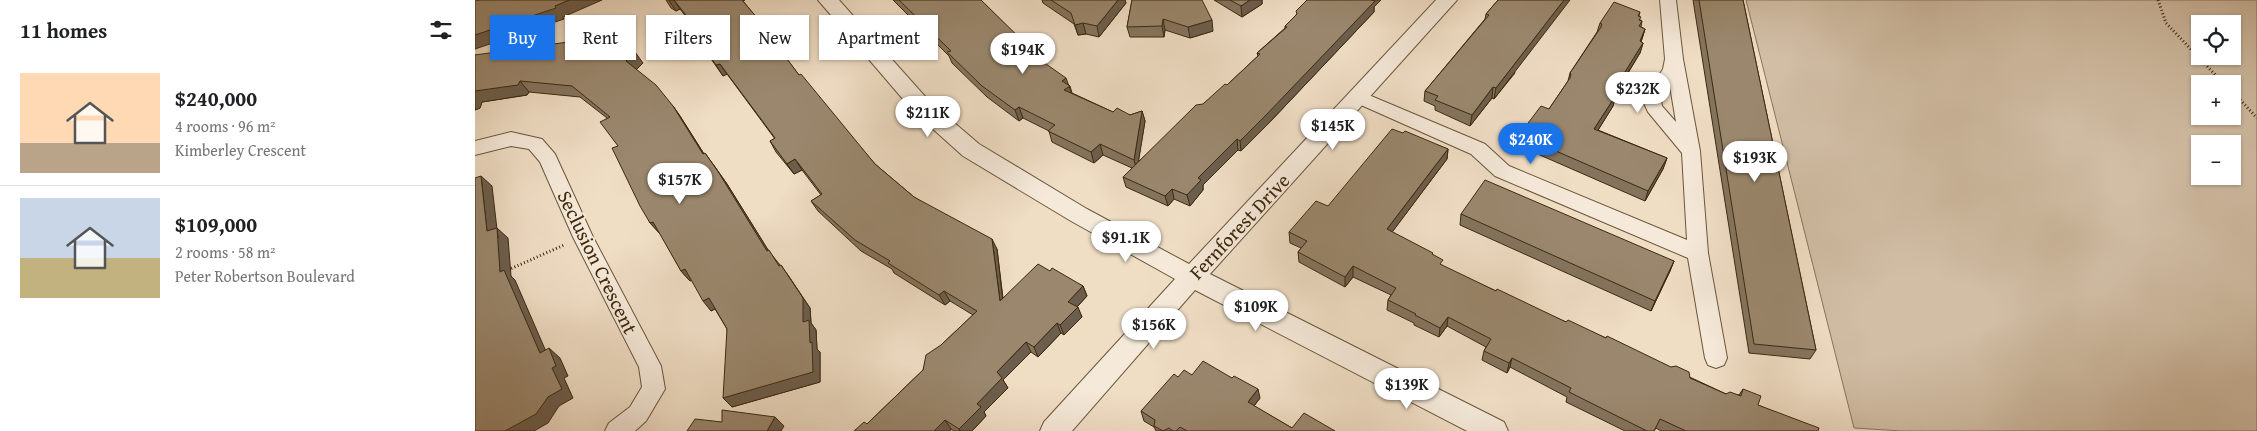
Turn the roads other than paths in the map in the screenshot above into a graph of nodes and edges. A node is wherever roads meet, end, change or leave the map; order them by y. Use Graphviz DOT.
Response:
graph roads {
  1 [pos="828,0"];
  2 [pos="1447,0"];
  3 [pos="1668,0"];
  4 [pos="1674,59"];
  5 [pos="1358,97"];
  6 [pos="475,148"];
  7 [pos="1691,151"];
  8 [pos="1698,253"];
  9 [pos="1192,277"];
  10 [pos="1716,358"];
  11 [pos="617,431"];
  12 [pos="1054,431"];
  13 [pos="1494,431"];
  1 -- 9 [label="street"];
  2 -- 5 [label="street, Fernforest Drive"];
  3 -- 4 [label="street"];
  4 -- 7 [label="street"];
  4 -- 7 [label="street"];
  5 -- 8 [label="street"];
  5 -- 9 [label="street, Fernforest Drive"];
  6 -- 11 [label="street, Seclusion Crescent"];
  7 -- 8 [label="street"];
  8 -- 10 [label="street"];
  9 -- 12 [label="street, Fernforest Drive"];
  9 -- 13 [label="street"];
}
